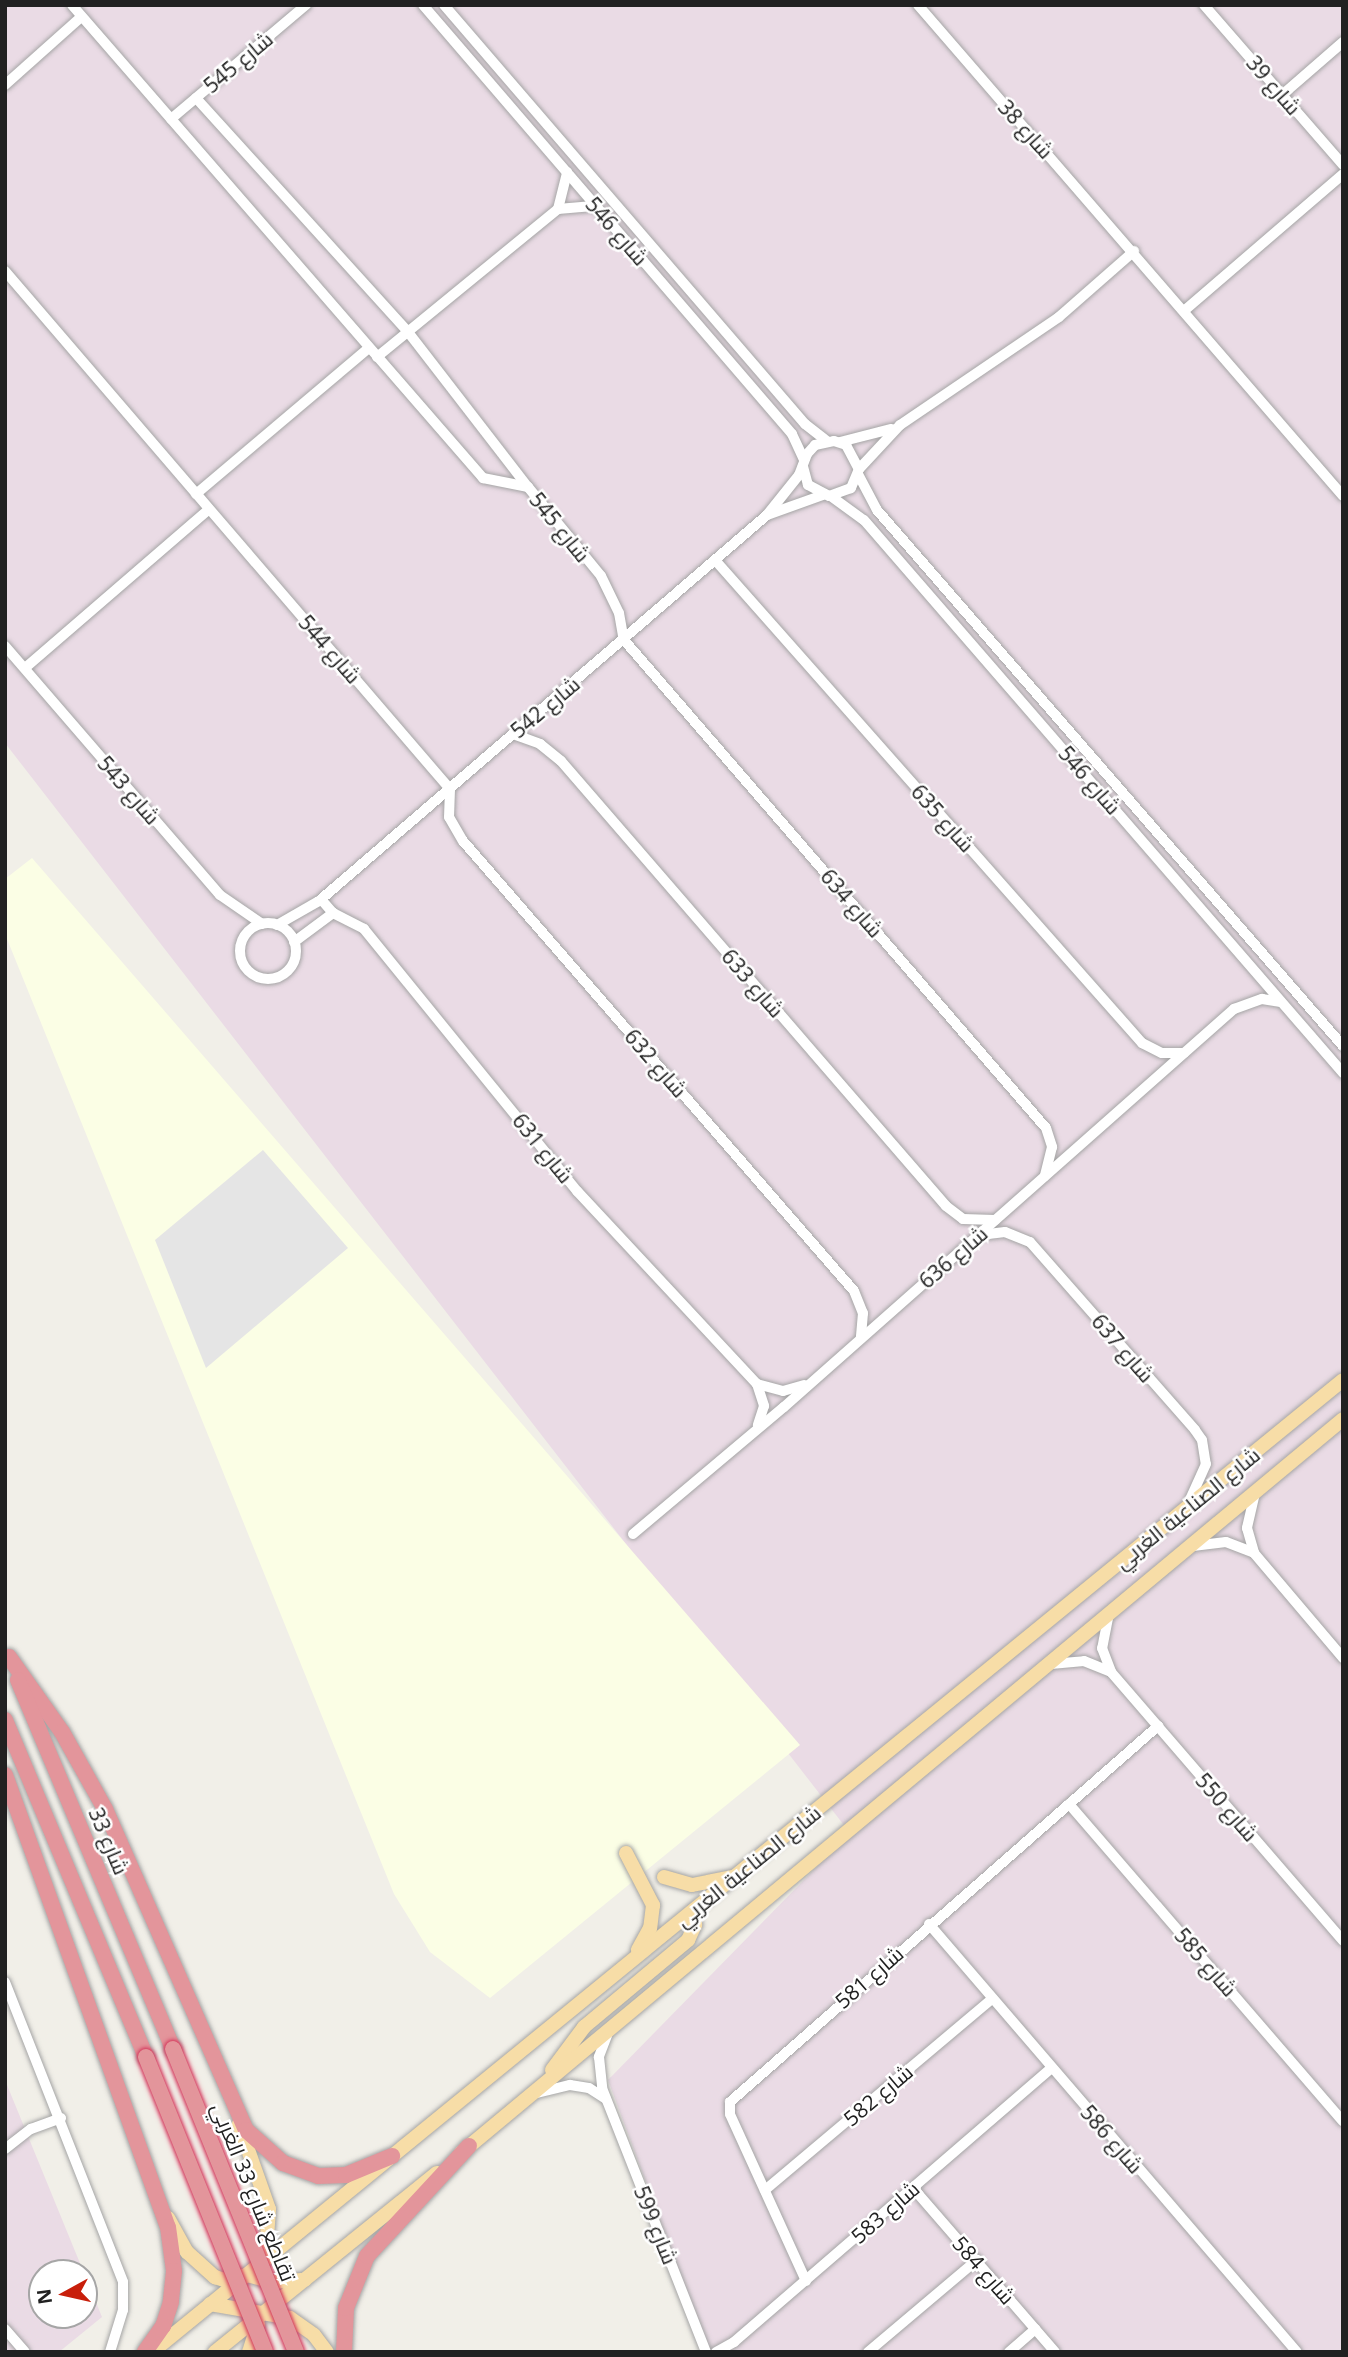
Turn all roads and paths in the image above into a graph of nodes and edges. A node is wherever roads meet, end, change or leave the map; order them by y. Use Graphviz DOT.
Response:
graph roads {
  1 [pos="72,5"];
  2 [pos="306,5"];
  3 [pos="423,5"];
  4 [pos="444,5"];
  5 [pos="918,5"];
  6 [pos="1204,5"];
  7 [pos="81,17"];
  8 [pos="1343,42"];
  9 [pos="5,85"];
  10 [pos="1282,95"];
  11 [pos="196,98"];
  12 [pos="170,119"];
  13 [pos="1343,165"];
  14 [pos="567,173"];
  15 [pos="1343,174"];
  16 [pos="596,206"];
  17 [pos="558,209"];
  18 [pos="1134,251"];
  19 [pos="5,271"];
  20 [pos="1185,310"];
  21 [pos="408,332"];
  22 [pos="369,348"];
  23 [pos="377,357"];
  24 [pos="900,425"];
  25 [pos="827,441"];
  26 [pos="840,442"];
  27 [pos="804,463"];
  28 [pos="858,471"];
  29 [pos="528,487"];
  30 [pos="1342,493"];
  31 [pos="196,494"];
  32 [pos="827,496"];
  33 [pos="209,509"];
  34 [pos="767,514"];
  35 [pos="715,561"];
  36 [pos="624,639"];
  37 [pos="5,646"];
  38 [pos="24,668"];
  39 [pos="513,734"];
  40 [pos="450,789"];
  41 [pos="321,899"];
  42 [pos="333,914"];
  43 [pos="261,924"];
  44 [pos="277,925"];
  45 [pos="294,942"];
  46 [pos="1282,1002"];
  47 [pos="1343,1046"];
  48 [pos="1184,1053"];
  49 [pos="1343,1073"];
  50 [pos="1045,1176"];
  51 [pos="995,1220"];
  52 [pos="978,1236"];
  53 [pos="860,1337"];
  54 [pos="1343,1380"];
  55 [pos="809,1382"];
  56 [pos="757,1384"];
  57 [pos="1343,1419"];
  58 [pos="756,1428"];
  59 [pos="1255,1492"];
  60 [pos="1184,1510"];
  61 [pos="633,1534"];
  62 [pos="1182,1550"];
  63 [pos="1254,1553"];
  64 [pos="1110,1609"];
  65 [pos="7,1653"];
  66 [pos="1343,1658"];
  67 [pos="1039,1668"];
  68 [pos="1111,1672"];
  69 [pos="5,1720"];
  70 [pos="1158,1727"];
  71 [pos="5,1774"];
  72 [pos="1069,1804"];
  73 [pos="626,1853"];
  74 [pos="739,1876"];
  75 [pos="664,1877"];
  76 [pos="687,1916"];
  77 [pos="929,1924"];
  78 [pos="694,1931"];
  79 [pos="1343,1941"];
  80 [pos="711,1942"];
  81 [pos="634,1958"];
  82 [pos="5,1982"];
  83 [pos="992,1999"];
  84 [pos="612,2024"];
  85 [pos="173,2049"];
  86 [pos="1050,2069"];
  87 [pos="546,2080"];
  88 [pos="528,2096"];
  89 [pos="606,2099"];
  90 [pos="233,2108"];
  91 [pos="61,2118"];
  92 [pos="1343,2121"];
  93 [pos="469,2146"];
  94 [pos="5,2149"];
  95 [pos="392,2156"];
  96 [pos="913,2188"];
  97 [pos="765,2190"];
  98 [pos="164,2211"];
  99 [pos="274,2252"];
  100 [pos="977,2260"];
  101 [pos="247,2274"];
  102 [pos="306,2280"];
  103 [pos="806,2281"];
  104 [pos="273,2282"];
  105 [pos="210,2304"];
  106 [pos="246,2312"];
  107 [pos="262,2313"];
  108 [pos="5,2329"];
  109 [pos="1035,2329"];
  110 [pos="239,2333"];
  111 [pos="25,2352"];
  112 [pos="110,2352"];
  113 [pos="145,2352"];
  114 [pos="152,2352"];
  115 [pos="215,2352"];
  116 [pos="249,2352"];
  117 [pos="265,2352"];
  118 [pos="296,2352"];
  119 [pos="327,2352"];
  120 [pos="344,2352"];
  121 [pos="706,2352"];
  122 [pos="716,2352"];
  123 [pos="868,2352"];
  124 [pos="1009,2352"];
  125 [pos="1055,2352"];
  126 [pos="1297,2352"];
  1 -- 7 [label="street, شارع 545"];
  2 -- 11 [label="street, شارع 545"];
  3 -- 14 [label="street, شارع 546"];
  4 -- 25 [label="street, شارع 546"];
  5 -- 18 [label="street, شارع 38"];
  6 -- 10 [label="street, شارع 39"];
  7 -- 9 [label="street"];
  7 -- 12 [label="street, شارع 545"];
  8 -- 10 [label="street"];
  10 -- 13 [label="street, شارع 39"];
  11 -- 12 [label="street, شارع 545"];
  11 -- 21 [label="street"];
  12 -- 22 [label="street, شارع 545"];
  14 -- 16 [label="street, شارع 546"];
  14 -- 17 [label="street"];
  15 -- 20 [label="street"];
  16 -- 17 [label="street"];
  16 -- 27 [label="street, شارع 546"];
  17 -- 21 [label="street"];
  18 -- 20 [label="street, شارع 38"];
  18 -- 24 [label="street"];
  19 -- 31 [label="street, شارع 544"];
  20 -- 30 [label="street, شارع 38"];
  21 -- 23 [label="street"];
  21 -- 29 [label="street"];
  22 -- 23 [label="street, شارع 545"];
  22 -- 31 [label="street"];
  23 -- 29 [label="street, شارع 545"];
  24 -- 26 [label="street"];
  24 -- 28 [label="street"];
  25 -- 26 [label="street"];
  25 -- 27 [label="street"];
  26 -- 28 [label="street"];
  27 -- 32 [label="street"];
  27 -- 34 [label="street, شارع 542"];
  28 -- 32 [label="street"];
  28 -- 47 [label="street, شارع 546"];
  29 -- 36 [label="street, شارع 545"];
  31 -- 33 [label="street, شارع 544"];
  32 -- 34 [label="street, شارع 542"];
  32 -- 46 [label="street, شارع 546"];
  33 -- 38 [label="street"];
  33 -- 40 [label="street, شارع 544"];
  34 -- 35 [label="street, شارع 542"];
  35 -- 36 [label="street, شارع 542"];
  35 -- 48 [label="street, شارع 635"];
  36 -- 39 [label="street, شارع 542"];
  36 -- 50 [label="street, شارع 634"];
  37 -- 38 [label="street, شارع 543"];
  38 -- 43 [label="street, شارع 543"];
  39 -- 40 [label="street, شارع 542"];
  39 -- 51 [label="street, شارع 633"];
  40 -- 41 [label="street, شارع 542"];
  40 -- 53 [label="street, شارع 632"];
  41 -- 42 [label="street"];
  41 -- 44 [label="street, شارع 542"];
  42 -- 45 [label="street"];
  42 -- 56 [label="street, شارع 631"];
  43 -- 44 [label="street"];
  43 -- 45 [label="street"];
  44 -- 45 [label="street"];
  46 -- 48 [label="street, شارع 636"];
  46 -- 49 [label="street, شارع 546"];
  48 -- 50 [label="street, شارع 636"];
  50 -- 51 [label="street, شارع 636"];
  51 -- 52 [label="street, شارع 636"];
  52 -- 53 [label="street, شارع 636"];
  52 -- 60 [label="street, شارع 637"];
  53 -- 55 [label="street, شارع 636"];
  54 -- 60 [label="main road, شارع الصناعية الغربي"];
  55 -- 56 [label="street"];
  55 -- 58 [label="street, شارع 636"];
  56 -- 58 [label="street"];
  57 -- 59 [label="main road, شارع الصناعية الغربي"];
  58 -- 61 [label="street, شارع 636"];
  59 -- 62 [label="main road, شارع الصناعية الغربي"];
  59 -- 63 [label="street"];
  60 -- 74 [label="main road, شارع الصناعية الغربي"];
  62 -- 63 [label="street"];
  62 -- 64 [label="main road, شارع الصناعية الغربي"];
  63 -- 66 [label="street"];
  64 -- 67 [label="main road, شارع الصناعية الغربي"];
  64 -- 68 [label="street, شارع 550"];
  65 -- 85 [label="highway, شارع 33"];
  65 -- 90 [label="highway"];
  67 -- 68 [label="street"];
  67 -- 80 [label="main road, شارع الصناعية الغربي"];
  68 -- 70 [label="street, شارع 550"];
  69 -- 117 [label="highway, bridge"];
  70 -- 72 [label="street, شارع 581"];
  70 -- 79 [label="street, شارع 550"];
  71 -- 98 [label="highway"];
  72 -- 77 [label="street, شارع 581"];
  72 -- 92 [label="street, شارع 585"];
  73 -- 81 [label="main road"];
  74 -- 75 [label="main road"];
  74 -- 76 [label="main road, شارع الصناعية الغربي"];
  76 -- 78 [label="main road"];
  76 -- 80 [label="main road"];
  76 -- 81 [label="main road, شارع الصناعية الغربي"];
  77 -- 83 [label="street, شارع 586"];
  77 -- 97 [label="street, شارع 581"];
  78 -- 80 [label="main road"];
  78 -- 87 [label="main road"];
  80 -- 84 [label="main road, شارع الصناعية الغربي"];
  81 -- 95 [label="main road, شارع الصناعية الغربي"];
  82 -- 91 [label="street"];
  83 -- 86 [label="street, شارع 586"];
  83 -- 97 [label="street, شارع 582"];
  84 -- 87 [label="main road, شارع الصناعية الغربي"];
  84 -- 89 [label="street, شارع 599"];
  85 -- 118 [label="highway, تقاطع شارع 33 الغربي, bridge"];
  86 -- 96 [label="street, شارع 583"];
  86 -- 126 [label="street, شارع 586"];
  87 -- 88 [label="main road, شارع الصناعية الغربي"];
  88 -- 89 [label="street"];
  88 -- 93 [label="main road, شارع الصناعية الغربي"];
  89 -- 121 [label="street, شارع 599"];
  90 -- 95 [label="highway"];
  90 -- 101 [label="main road"];
  91 -- 94 [label="street"];
  91 -- 112 [label="street"];
  93 -- 102 [label="main road, شارع الصناعية الغربي"];
  93 -- 120 [label="highway"];
  95 -- 99 [label="main road, شارع الصناعية الغربي"];
  96 -- 100 [label="street, شارع 584"];
  96 -- 103 [label="street, شارع 583"];
  97 -- 103 [label="street, شارع 581"];
  98 -- 101 [label="main road"];
  98 -- 113 [label="highway"];
  99 -- 101 [label="main road, شارع الصناعية الغربي"];
  99 -- 104 [label="main road"];
  100 -- 109 [label="street, شارع 584"];
  100 -- 123 [label="street"];
  101 -- 104 [label="main road"];
  101 -- 105 [label="main road, شارع الصناعية الغربي"];
  101 -- 106 [label="main road"];
  102 -- 104 [label="main road"];
  102 -- 107 [label="main road, شارع الصناعية الغربي"];
  103 -- 122 [label="street, شارع 583"];
  104 -- 107 [label="main road"];
  105 -- 106 [label="main road"];
  105 -- 114 [label="main road, شارع الصناعية الغربي"];
  106 -- 107 [label="main road"];
  106 -- 110 [label="main road"];
  107 -- 110 [label="main road, شارع الصناعية الغربي"];
  107 -- 116 [label="main road"];
  107 -- 119 [label="main road"];
  108 -- 111 [label="street"];
  109 -- 124 [label="street"];
  109 -- 125 [label="street, شارع 584"];
  110 -- 115 [label="main road, شارع الصناعية الغربي"];
}
